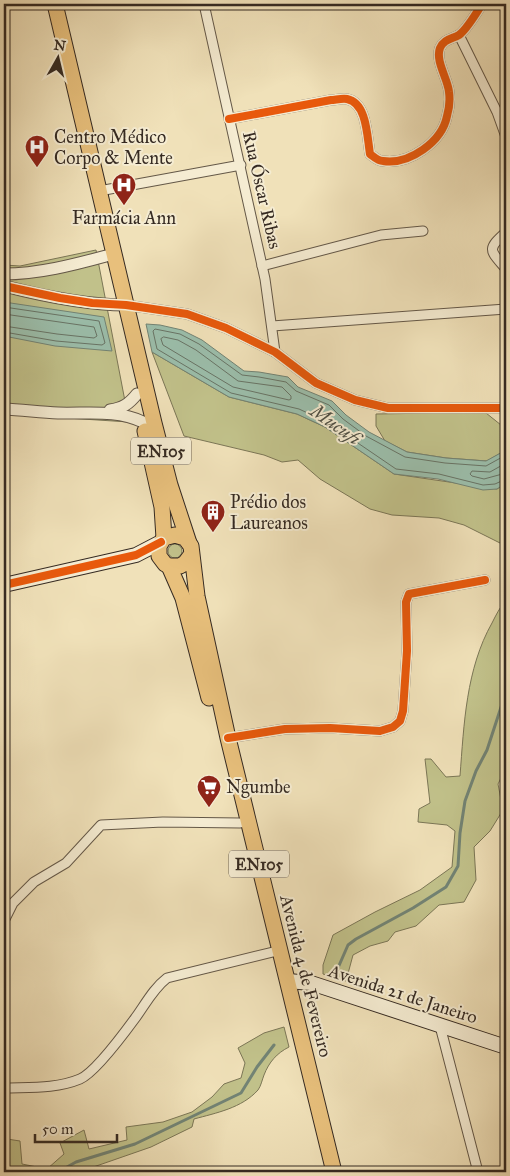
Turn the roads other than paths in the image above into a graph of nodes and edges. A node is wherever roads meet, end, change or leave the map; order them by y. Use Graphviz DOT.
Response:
graph roads {
  1 [pos="45,4"];
  2 [pos="55,4"];
  3 [pos="204,4"];
  4 [pos="482,4"];
  5 [pos="459,35"];
  6 [pos="229,119"];
  7 [pos="506,137"];
  8 [pos="241,165"];
  9 [pos="99,191"];
  10 [pos="423,230"];
  11 [pos="506,232"];
  12 [pos="106,256"];
  13 [pos="262,266"];
  14 [pos="506,269"];
  15 [pos="4,274"];
  16 [pos="4,286"];
  17 [pos="123,308"];
  18 [pos="506,309"];
  19 [pos="272,326"];
  20 [pos="274,352"];
  21 [pos="134,357"];
  22 [pos="137,394"];
  23 [pos="506,408"];
  24 [pos="4,409"];
  25 [pos="91,413"];
  26 [pos="143,422"];
  27 [pos="163,540"];
  28 [pos="190,549"];
  29 [pos="136,555"];
  30 [pos="167,565"];
  31 [pos="485,580"];
  32 [pos="4,585"];
  33 [pos="228,738"];
  34 [pos="240,823"];
  35 [pos="4,921"];
  36 [pos="273,952"];
  37 [pos="288,981"];
  38 [pos="440,1026"];
  39 [pos="506,1047"];
  40 [pos="4,1088"];
  41 [pos="326,1172"];
  42 [pos="334,1172"];
  43 [pos="478,1172"];
  1 -- 12 [label="main road, Avenida 4 de Fevereiro / EN105"];
  2 -- 9 [label="main road, Avenida 4 de Fevereiro / EN105"];
  3 -- 6 [label="street, Rua Óscar Ribas"];
  4 -- 5 [label="street"];
  5 -- 6 [label="street"];
  5 -- 7 [label="street"];
  6 -- 8 [label="street, Rua Óscar Ribas"];
  8 -- 9 [label="street"];
  8 -- 13 [label="street, Rua Óscar Ribas"];
  9 -- 17 [label="main road, Avenida 4 de Fevereiro / EN105"];
  10 -- 13 [label="street"];
  11 -- 14 [label="street"];
  12 -- 15 [label="street"];
  12 -- 17 [label="main road, Avenida 4 de Fevereiro / EN105"];
  13 -- 19 [label="street, Rua Óscar Ribas"];
  16 -- 17 [label="street"];
  17 -- 20 [label="street"];
  17 -- 21 [label="main road, Avenida 4 de Fevereiro / EN105"];
  18 -- 19 [label="street"];
  19 -- 20 [label="street, Rua Óscar Ribas"];
  20 -- 23 [label="street"];
  21 -- 22 [label="main road, Avenida 4 de Fevereiro / EN105"];
  21 -- 28 [label="main road, Avenida 4 de Fevereiro / EN105"];
  22 -- 25 [label="street"];
  22 -- 26 [label="main road, Avenida 4 de Fevereiro / EN105"];
  24 -- 25 [label="street"];
  25 -- 26 [label="street"];
  26 -- 27 [label="main road, Avenida 4 de Fevereiro / EN105"];
  27 -- 28 [label="main road"];
  27 -- 29 [label="main road"];
  27 -- 30 [label="main road, Avenida 4 de Fevereiro / EN105"];
  28 -- 30 [label="main road"];
  28 -- 33 [label="main road, Avenida 4 de Fevereiro / EN105"];
  29 -- 30 [label="main road"];
  29 -- 32 [label="main road"];
  30 -- 34 [label="main road, Avenida 4 de Fevereiro / EN105"];
  31 -- 33 [label="street"];
  33 -- 37 [label="main road, Avenida 4 de Fevereiro / EN105"];
  34 -- 35 [label="street"];
  34 -- 36 [label="main road, Avenida 4 de Fevereiro / EN105"];
  36 -- 40 [label="street"];
  36 -- 41 [label="main road, Avenida 4 de Fevereiro / EN105"];
  37 -- 38 [label="main road, Avenida 21 de Janeiro"];
  37 -- 42 [label="main road, Avenida 4 de Fevereiro / EN105"];
  38 -- 39 [label="main road, Avenida 21 de Janeiro"];
  38 -- 43 [label="street"];
}
